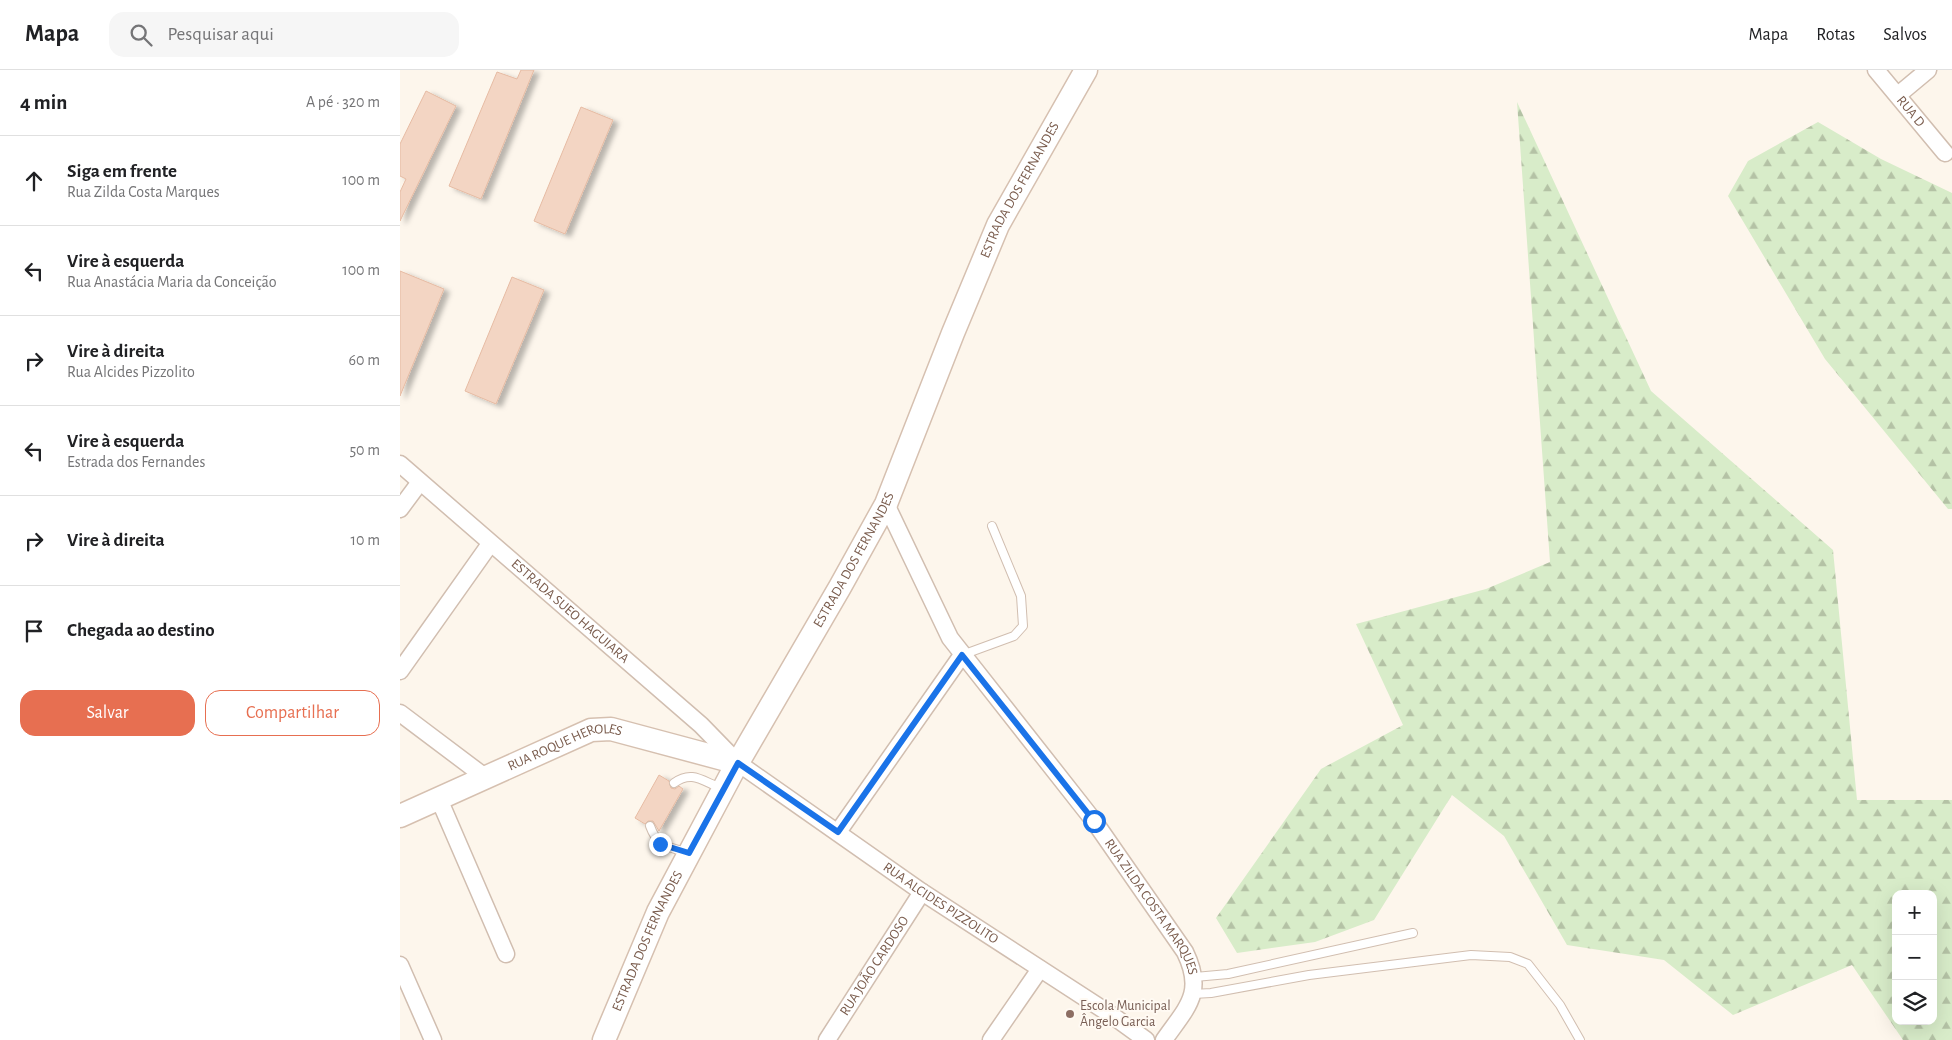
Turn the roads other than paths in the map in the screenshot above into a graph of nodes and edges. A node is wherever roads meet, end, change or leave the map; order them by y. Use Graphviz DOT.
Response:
graph roads {
  1 [pos="1086,70"];
  2 [pos="1876,70"];
  3 [pos="1928,70"];
  4 [pos="1898,95"];
  5 [pos="1945,153"];
  6 [pos="400,464"];
  7 [pos="420,482"];
  8 [pos="886,504"];
  9 [pos="400,509"];
  10 [pos="992,526"];
  11 [pos="490,544"];
  12 [pos="962,655"];
  13 [pos="400,671"];
  14 [pos="400,713"];
  15 [pos="738,763"];
  16 [pos="485,777"];
  17 [pos="674,784"];
  18 [pos="723,789"];
  19 [pos="439,799"];
  20 [pos="400,816"];
  21 [pos="650,826"];
  22 [pos="838,832"];
  23 [pos="689,853"];
  24 [pos="922,892"];
  25 [pos="1413,933"];
  26 [pos="506,954"];
  27 [pos="400,965"];
  28 [pos="1040,969"];
  29 [pos="1195,977"];
  30 [pos="1193,994"];
  31 [pos="433,1040"];
  32 [pos="604,1040"];
  33 [pos="827,1040"];
  34 [pos="991,1040"];
  35 [pos="1146,1040"];
  36 [pos="1164,1040"];
  37 [pos="1580,1040"];
  1 -- 8 [label="main road, ESTRADA DOS FERNANDES"];
  2 -- 4 [label="street, RUA D"];
  3 -- 4 [label="street"];
  4 -- 5 [label="street, RUA D"];
  6 -- 7 [label="street, ESTRADA SUEO HAGUIARA"];
  7 -- 9 [label="street"];
  7 -- 11 [label="street, ESTRADA SUEO HAGUIARA"];
  8 -- 12 [label="street, RUA ZILDA COSTA MARQUES"];
  8 -- 15 [label="main road, ESTRADA DOS FERNANDES"];
  10 -- 12 [label="lane"];
  11 -- 13 [label="street"];
  11 -- 15 [label="street, ESTRADA SUEO HAGUIARA"];
  12 -- 22 [label="street"];
  12 -- 29 [label="street, RUA ZILDA COSTA MARQUES"];
  14 -- 16 [label="street"];
  15 -- 16 [label="main road, RUA ROQUE HEROLES"];
  15 -- 18 [label="main road, ESTRADA DOS FERNANDES"];
  15 -- 22 [label="street, RUA ALCIDES PIZZOLITO"];
  16 -- 19 [label="main road, RUA ROQUE HEROLES"];
  17 -- 18 [label="lane"];
  18 -- 23 [label="main road, ESTRADA DOS FERNANDES"];
  19 -- 20 [label="main road, RUA ROQUE HEROLES"];
  19 -- 26 [label="street"];
  21 -- 23 [label="lane"];
  22 -- 24 [label="street, RUA ALCIDES PIZZOLITO"];
  23 -- 32 [label="main road, ESTRADA DOS FERNANDES"];
  24 -- 28 [label="street, RUA ALCIDES PIZZOLITO"];
  24 -- 33 [label="street, RUA JOÃO CARDOSO"];
  25 -- 29 [label="lane"];
  27 -- 31 [label="street"];
  28 -- 34 [label="street"];
  28 -- 35 [label="street, RUA ALCIDES PIZZOLITO"];
  29 -- 30 [label="street, RUA ZILDA COSTA MARQUES"];
  30 -- 36 [label="street, RUA ZILDA COSTA MARQUES"];
  30 -- 37 [label="lane"];
}
